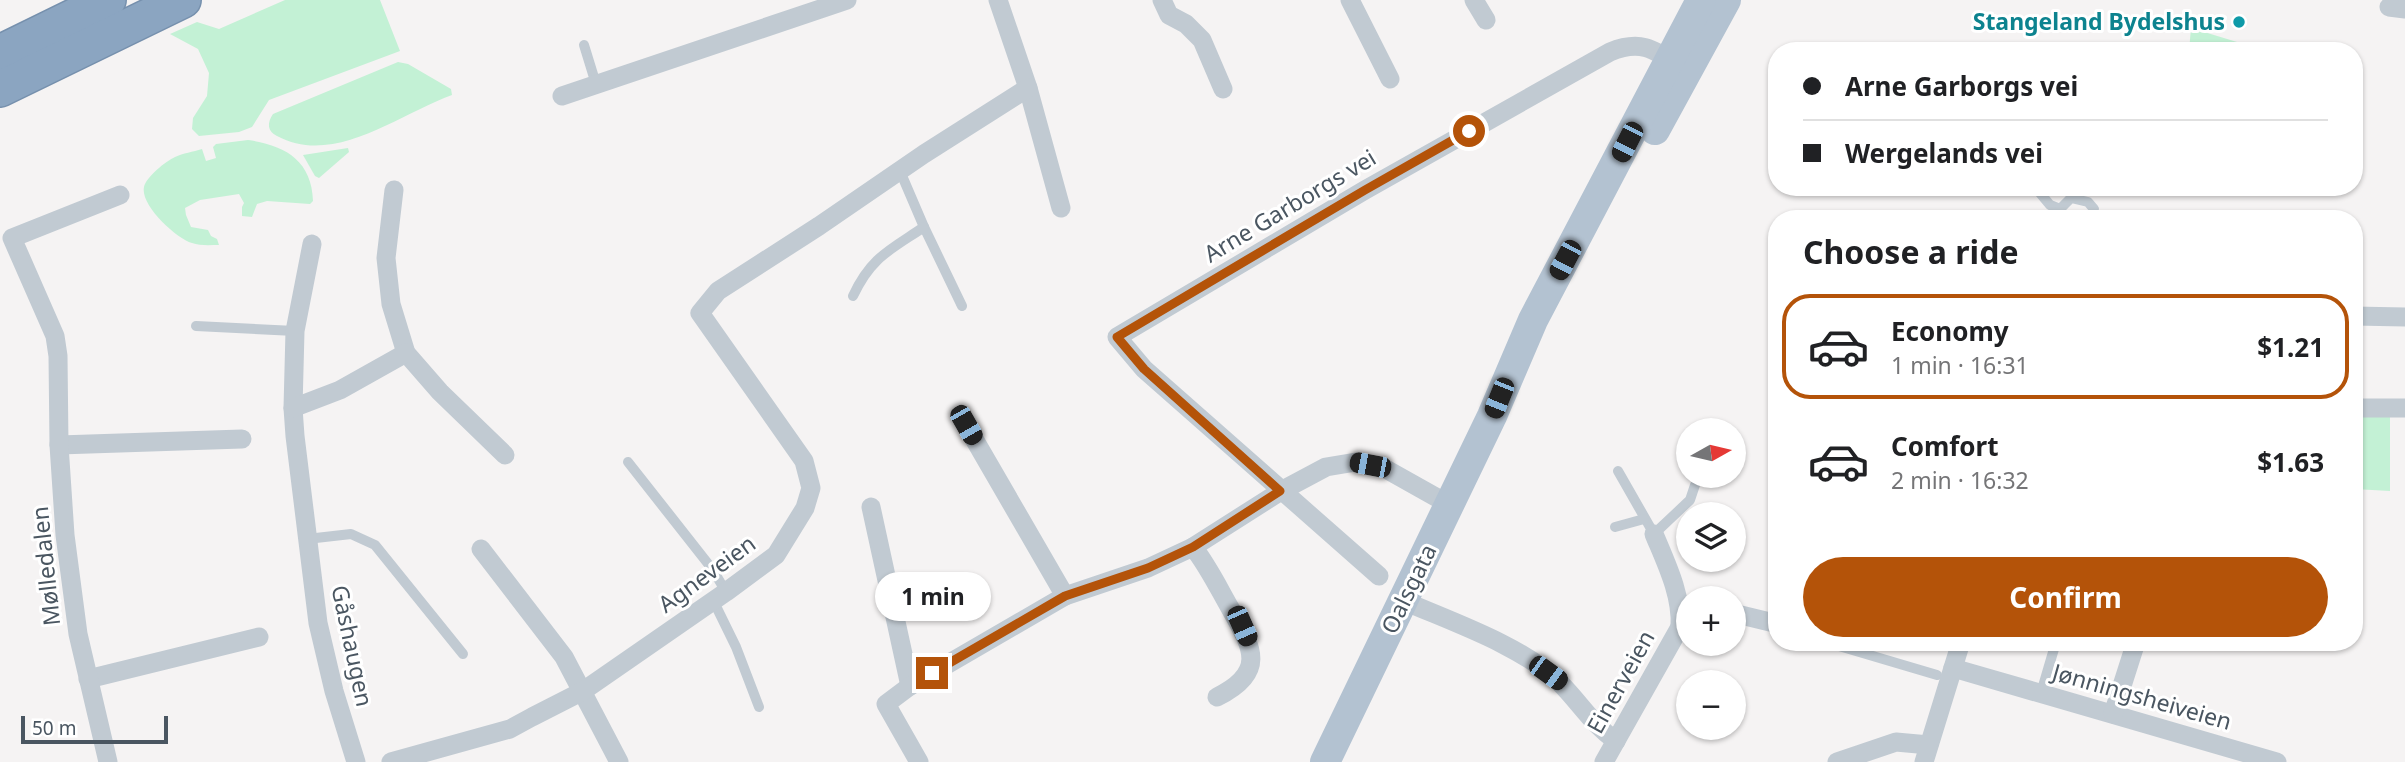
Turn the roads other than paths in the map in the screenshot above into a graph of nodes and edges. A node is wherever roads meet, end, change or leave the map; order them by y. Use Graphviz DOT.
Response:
graph roads {
  1 [pos="108,0"];
  2 [pos="183,0"];
  3 [pos="847,0"];
  4 [pos="998,0"];
  5 [pos="1162,0"];
  6 [pos="1350,0"];
  7 [pos="1474,0"];
  8 [pos="1701,0"];
  9 [pos="1726,0"];
  10 [pos="1486,20"];
  11 [pos="584,45"];
  12 [pos="0,53"];
  13 [pos="1678,65"];
  14 [pos="1390,79"];
  15 [pos="596,84"];
  16 [pos="1028,88"];
  17 [pos="0,89"];
  18 [pos="1223,89"];
  19 [pos="562,96"];
  20 [pos="900,171"];
  21 [pos="394,190"];
  22 [pos="120,195"];
  23 [pos="2042,196"];
  24 [pos="1061,208"];
  25 [pos="2056,210"];
  26 [pos="2064,210"];
  27 [pos="2094,210"];
  28 [pos="924,228"];
  29 [pos="6,240"];
  30 [pos="312,244"];
  31 [pos="853,296"];
  32 [pos="962,306"];
  33 [pos="2363,316"];
  34 [pos="2405,317"];
  35 [pos="196,326"];
  36 [pos="295,331"];
  37 [pos="406,354"];
  38 [pos="293,408"];
  39 [pos="2363,408"];
  40 [pos="2405,408"];
  41 [pos="966,425"];
  42 [pos="242,439"];
  43 [pos="59,446"];
  44 [pos="505,455"];
  45 [pos="628,462"];
  46 [pos="1618,471"];
  47 [pos="1694,488"];
  48 [pos="1280,491"];
  49 [pos="1450,505"];
  50 [pos="871,507"];
  51 [pos="1649,526"];
  52 [pos="1615,527"];
  53 [pos="307,539"];
  54 [pos="1193,547"];
  55 [pos="481,549"];
  56 [pos="1379,576"];
  57 [pos="1676,593"];
  58 [pos="720,596"];
  59 [pos="1065,596"];
  60 [pos="1404,601"];
  61 [pos="1746,618"];
  62 [pos="1768,623"];
  63 [pos="259,637"];
  64 [pos="1676,640"];
  65 [pos="1860,651"];
  66 [pos="1956,651"];
  67 [pos="2053,651"];
  68 [pos="2133,651"];
  69 [pos="463,654"];
  70 [pos="1945,671"];
  71 [pos="88,679"];
  72 [pos="910,686"];
  73 [pos="583,691"];
  74 [pos="2041,693"];
  75 [pos="1217,697"];
  76 [pos="759,706"];
  77 [pos="2113,713"];
  78 [pos="1616,741"];
  79 [pos="1926,754"];
  80 [pos="2247,758"];
  81 [pos="108,762"];
  82 [pos="356,762"];
  83 [pos="391,762"];
  84 [pos="619,762"];
  85 [pos="919,762"];
  86 [pos="1325,762"];
  87 [pos="1604,762"];
  88 [pos="1838,762"];
  89 [pos="2277,762"];
  1 -- 12 [label="highway"];
  2 -- 17 [label="highway"];
  3 -- 15 [label="street"];
  4 -- 16 [label="street"];
  5 -- 18 [label="street"];
  6 -- 14 [label="street"];
  7 -- 10 [label="street"];
  8 -- 13 [label="main road, Oalsgata"];
  9 -- 13 [label="main road, Oalsgata"];
  11 -- 15 [label="lane"];
  13 -- 48 [label="street, Arne Garborgs vei"];
  13 -- 49 [label="main road, Oalsgata"];
  15 -- 19 [label="street"];
  16 -- 20 [label="street"];
  16 -- 24 [label="street"];
  20 -- 28 [label="lane"];
  20 -- 58 [label="street, Agneveien"];
  21 -- 37 [label="street"];
  22 -- 29 [label="street, Mølledalen"];
  23 -- 25 [label="lane"];
  26 -- 27 [label="lane"];
  28 -- 31 [label="lane"];
  28 -- 32 [label="lane"];
  29 -- 43 [label="street, Mølledalen"];
  30 -- 36 [label="street, Gåshaugen"];
  33 -- 34 [label="street"];
  35 -- 36 [label="lane"];
  36 -- 38 [label="street, Gåshaugen"];
  37 -- 38 [label="street"];
  37 -- 44 [label="street"];
  38 -- 53 [label="street, Gåshaugen"];
  39 -- 40 [label="street"];
  41 -- 59 [label="street"];
  42 -- 43 [label="street"];
  43 -- 71 [label="street, Mølledalen"];
  45 -- 58 [label="lane"];
  46 -- 51 [label="lane, Einerveien"];
  47 -- 51 [label="lane"];
  48 -- 49 [label="street"];
  48 -- 54 [label="street"];
  48 -- 56 [label="street"];
  49 -- 60 [label="main road, Oalsgata"];
  50 -- 72 [label="street"];
  51 -- 52 [label="lane"];
  51 -- 57 [label="street, Einerveien"];
  53 -- 69 [label="lane"];
  53 -- 82 [label="street, Gåshaugen"];
  54 -- 59 [label="street"];
  54 -- 75 [label="street"];
  55 -- 73 [label="street"];
  58 -- 73 [label="street, Agneveien"];
  58 -- 76 [label="lane"];
  59 -- 72 [label="street"];
  60 -- 78 [label="street"];
  60 -- 86 [label="main road, Oalsgata"];
  61 -- 62 [label="street"];
  63 -- 71 [label="street"];
  64 -- 78 [label="street, Einerveien"];
  65 -- 70 [label="lane"];
  66 -- 70 [label="street"];
  67 -- 74 [label="lane"];
  68 -- 77 [label="street"];
  70 -- 74 [label="street, Jønningsheiveien"];
  70 -- 79 [label="street"];
  71 -- 81 [label="street, Mølledalen"];
  72 -- 85 [label="street"];
  73 -- 83 [label="street, Agneveien"];
  73 -- 84 [label="street"];
  74 -- 77 [label="street, Jønningsheiveien"];
  77 -- 80 [label="street, Jønningsheiveien"];
  78 -- 87 [label="street, Einerveien"];
  79 -- 88 [label="street"];
  80 -- 89 [label="street, Jønningsheiveien"];
}
